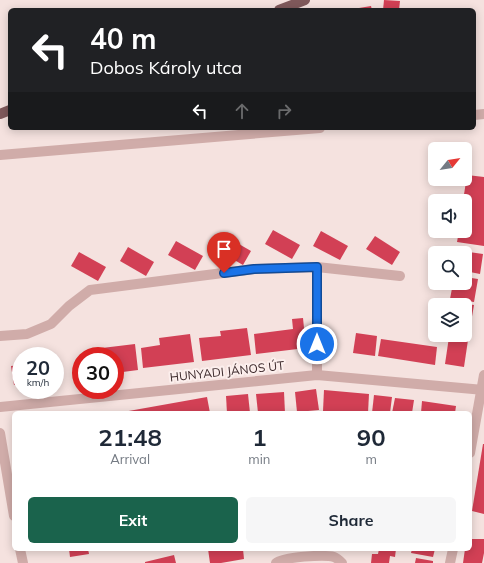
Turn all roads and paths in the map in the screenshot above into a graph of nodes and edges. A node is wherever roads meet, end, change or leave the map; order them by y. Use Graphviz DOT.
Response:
graph roads {
  1 [pos="305,0"];
  2 [pos="284,8"];
  3 [pos="297,130"];
  4 [pos="5,155"];
  5 [pos="317,267"];
  6 [pos="400,276"];
  7 [pos="0,336"];
  8 [pos="317,375"];
  9 [pos="484,375"];
  10 [pos="483,390"];
  11 [pos="0,407"];
  12 [pos="0,433"];
  13 [pos="472,443"];
  14 [pos="12,504"];
  15 [pos="20,551"];
  16 [pos="453,551"];
  17 [pos="23,563"];
  18 [pos="276,563"];
  19 [pos="342,563"];
  20 [pos="450,563"];
  1 -- 2 [label="main road"];
  3 -- 4 [label="street"];
  5 -- 6 [label="street"];
  5 -- 7 [label="street"];
  5 -- 8 [label="street"];
  8 -- 10 [label="street, HUNYADI JÁNOS ÚT"];
  8 -- 11 [label="street, HUNYADI JÁNOS ÚT"];
  9 -- 10 [label="street"];
  10 -- 13 [label="street"];
  12 -- 14 [label="street"];
  15 -- 17 [label="street"];
  16 -- 20 [label="street"];
  18 -- 19 [label="street"];
}
